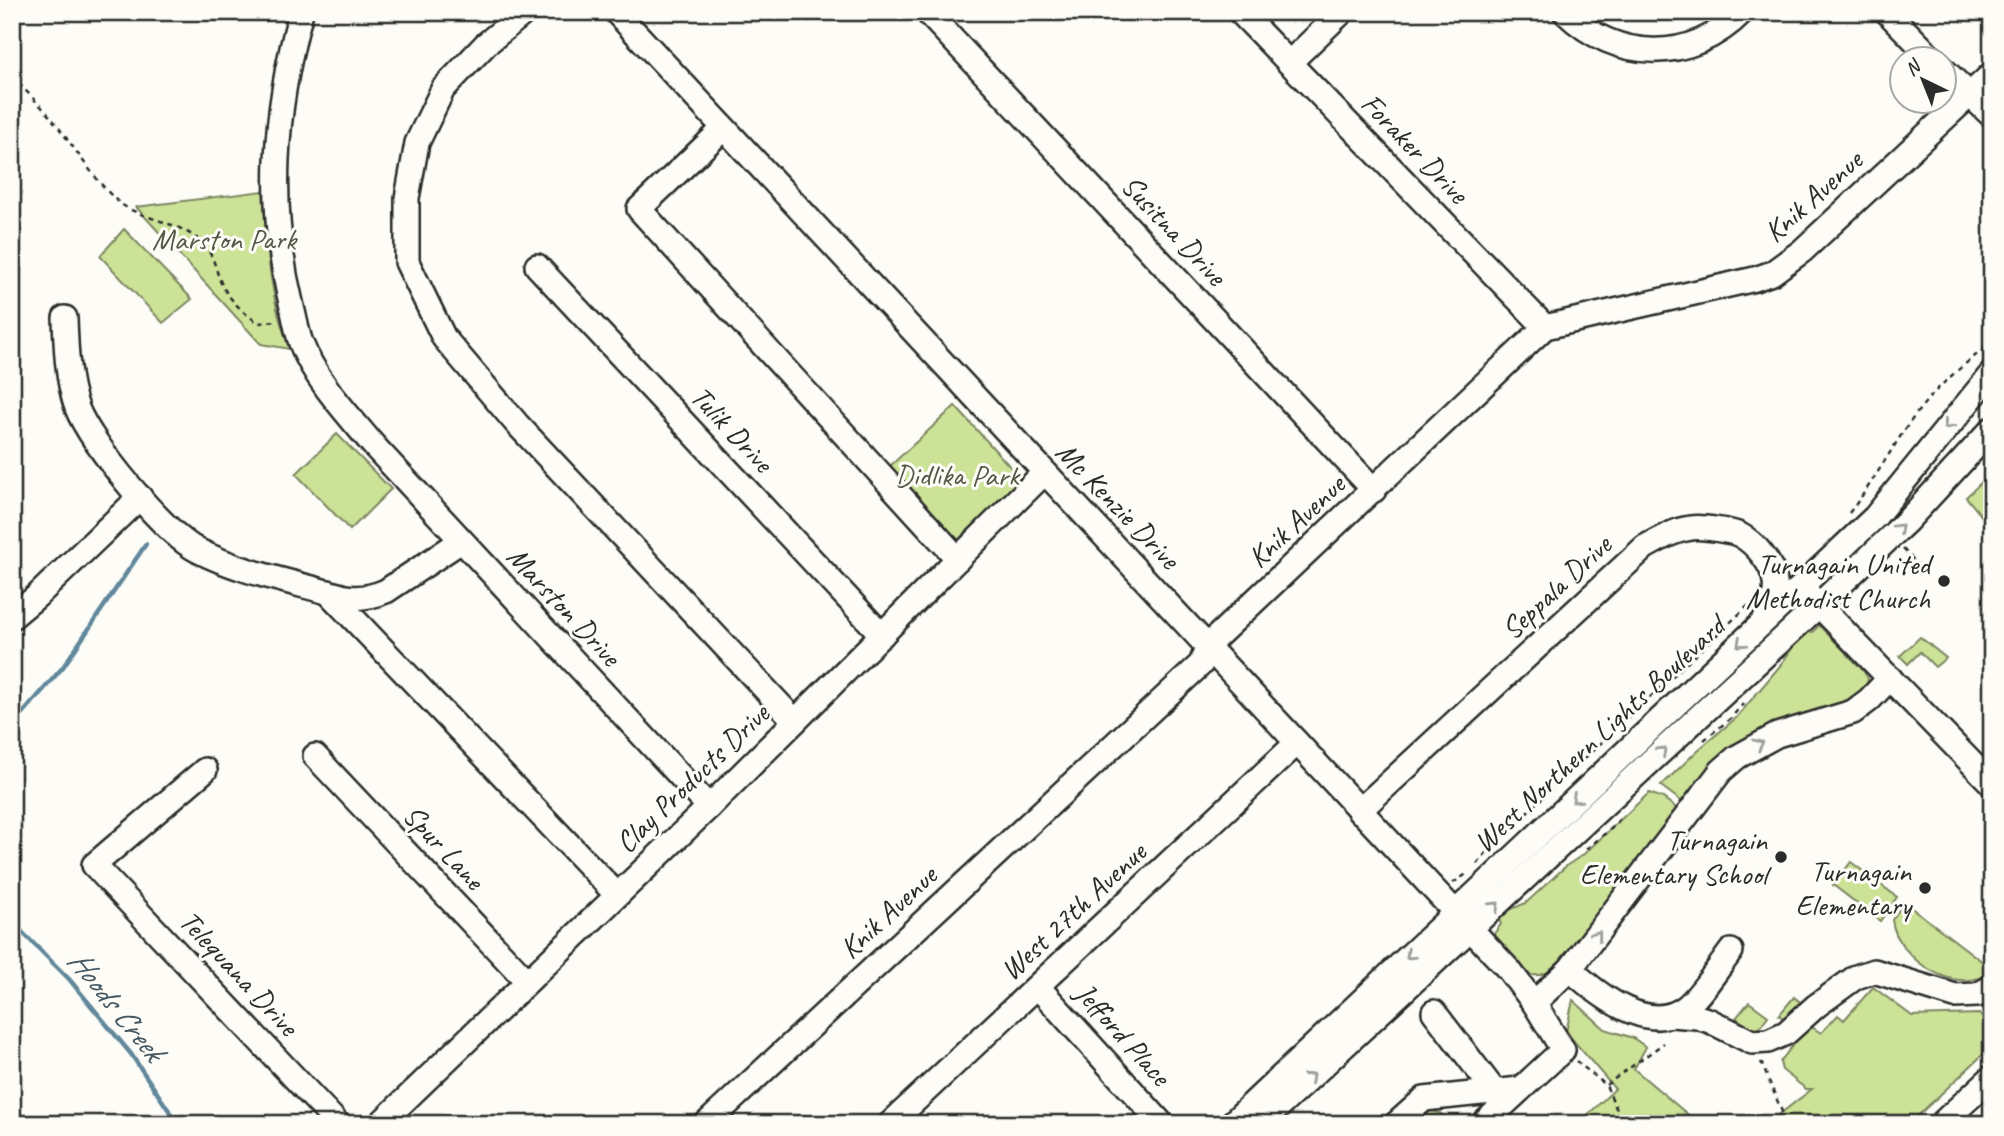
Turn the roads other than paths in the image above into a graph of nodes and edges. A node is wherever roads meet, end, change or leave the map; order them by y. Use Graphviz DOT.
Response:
graph roads {
  1 [pos="301,12"];
  2 [pos="525,12"];
  3 [pos="617,12"];
  4 [pos="927,12"];
  5 [pos="1240,12"];
  6 [pos="1342,12"];
  7 [pos="1565,12"];
  8 [pos="1742,12"];
  9 [pos="1887,12"];
  10 [pos="1920,46"];
  11 [pos="1289,63"];
  12 [pos="1992,74"];
  13 [pos="1958,84"];
  14 [pos="1969,95"];
  15 [pos="1992,116"];
  16 [pos="723,128"];
  17 [pos="537,266"];
  18 [pos="65,318"];
  19 [pos="1545,327"];
  20 [pos="1992,373"];
  21 [pos="1992,429"];
  22 [pos="1044,473"];
  23 [pos="1374,490"];
  24 [pos="140,496"];
  25 [pos="461,541"];
  26 [pos="958,559"];
  27 [pos="1801,587"];
  28 [pos="328,592"];
  29 [pos="1819,605"];
  30 [pos="12,617"];
  31 [pos="1763,622"];
  32 [pos="882,635"];
  33 [pos="1208,645"];
  34 [pos="1889,678"];
  35 [pos="795,721"];
  36 [pos="1297,743"];
  37 [pos="315,756"];
  38 [pos="1987,769"];
  39 [pos="205,770"];
  40 [pos="709,807"];
  41 [pos="1359,811"];
  42 [pos="617,895"];
  43 [pos="1456,914"];
  44 [pos="1731,951"];
  45 [pos="1570,970"];
  46 [pos="527,981"];
  47 [pos="1992,986"];
  48 [pos="1038,987"];
  49 [pos="1534,1003"];
  50 [pos="1434,1012"];
  51 [pos="1671,1016"];
  52 [pos="1992,1077"];
  53 [pos="1520,1089"];
  54 [pos="1495,1092"];
  55 [pos="338,1124"];
  56 [pos="380,1124"];
  57 [pos="706,1124"];
  58 [pos="890,1124"];
  59 [pos="1162,1124"];
  60 [pos="1231,1124"];
  61 [pos="1260,1124"];
  62 [pos="1396,1124"];
  63 [pos="1483,1124"];
  64 [pos="1941,1124"];
  1 -- 25 [label="street, Marston Drive"];
  2 -- 35 [label="street"];
  3 -- 16 [label="street, Mc Kenzie Drive"];
  4 -- 23 [label="street, Susitna Drive"];
  5 -- 11 [label="street, Foraker Drive"];
  6 -- 11 [label="street"];
  7 -- 8 [label="street"];
  9 -- 10 [label="street"];
  11 -- 19 [label="street, Foraker Drive"];
  12 -- 14 [label="street, Knik Avenue"];
  13 -- 14 [label="street"];
  14 -- 15 [label="street"];
  14 -- 19 [label="street, Knik Avenue"];
  16 -- 22 [label="street, Mc Kenzie Drive"];
  16 -- 26 [label="street"];
  17 -- 32 [label="street, Tulik Drive"];
  18 -- 24 [label="street"];
  19 -- 23 [label="street, Knik Avenue"];
  20 -- 27 [label="street, West Northern Lights Boulevard, one-way"];
  29 -- 21 [label="street, West Northern Lights Boulevard, one-way"];
  22 -- 26 [label="street, Clay Products Drive"];
  22 -- 33 [label="street, Mc Kenzie Drive"];
  23 -- 33 [label="street, Knik Avenue"];
  24 -- 28 [label="street"];
  24 -- 30 [label="street"];
  25 -- 28 [label="street"];
  25 -- 40 [label="street, Marston Drive"];
  26 -- 32 [label="street, Clay Products Drive"];
  27 -- 29 [label="street"];
  27 -- 31 [label="street, West Northern Lights Boulevard"];
  28 -- 42 [label="street"];
  29 -- 34 [label="street"];
  43 -- 29 [label="street, West Northern Lights Boulevard, one-way"];
  31 -- 41 [label="street, Seppala Drive"];
  31 -- 43 [label="street, West Northern Lights Boulevard, one-way"];
  32 -- 35 [label="street, Clay Products Drive"];
  33 -- 36 [label="street, Mc Kenzie Drive"];
  33 -- 57 [label="street, Knik Avenue"];
  34 -- 38 [label="street"];
  45 -- 34 [label="street, one-way"];
  35 -- 40 [label="street, Clay Products Drive"];
  36 -- 41 [label="street, Mc Kenzie Drive"];
  36 -- 48 [label="street, West 27th Avenue"];
  37 -- 46 [label="street, Spur Lane"];
  39 -- 55 [label="street, Telequana Drive"];
  40 -- 42 [label="street, Clay Products Drive"];
  41 -- 43 [label="street, Mc Kenzie Drive"];
  42 -- 46 [label="street, Clay Products Drive"];
  43 -- 49 [label="street, Mc Kenzie Drive"];
  43 -- 60 [label="street, West Northern Lights Boulevard, one-way"];
  61 -- 43 [label="street, West Northern Lights Boulevard, one-way"];
  44 -- 51 [label="street"];
  45 -- 49 [label="street"];
  45 -- 51 [label="street"];
  46 -- 56 [label="street, Clay Products Drive"];
  47 -- 51 [label="street"];
  48 -- 58 [label="street, West 27th Avenue"];
  48 -- 59 [label="street, Jefford Place"];
  49 -- 53 [label="street, Mc Kenzie Drive"];
  50 -- 54 [label="street"];
  52 -- 64 [label="street"];
  53 -- 54 [label="street"];
  53 -- 63 [label="street"];
  54 -- 62 [label="street"];
}
